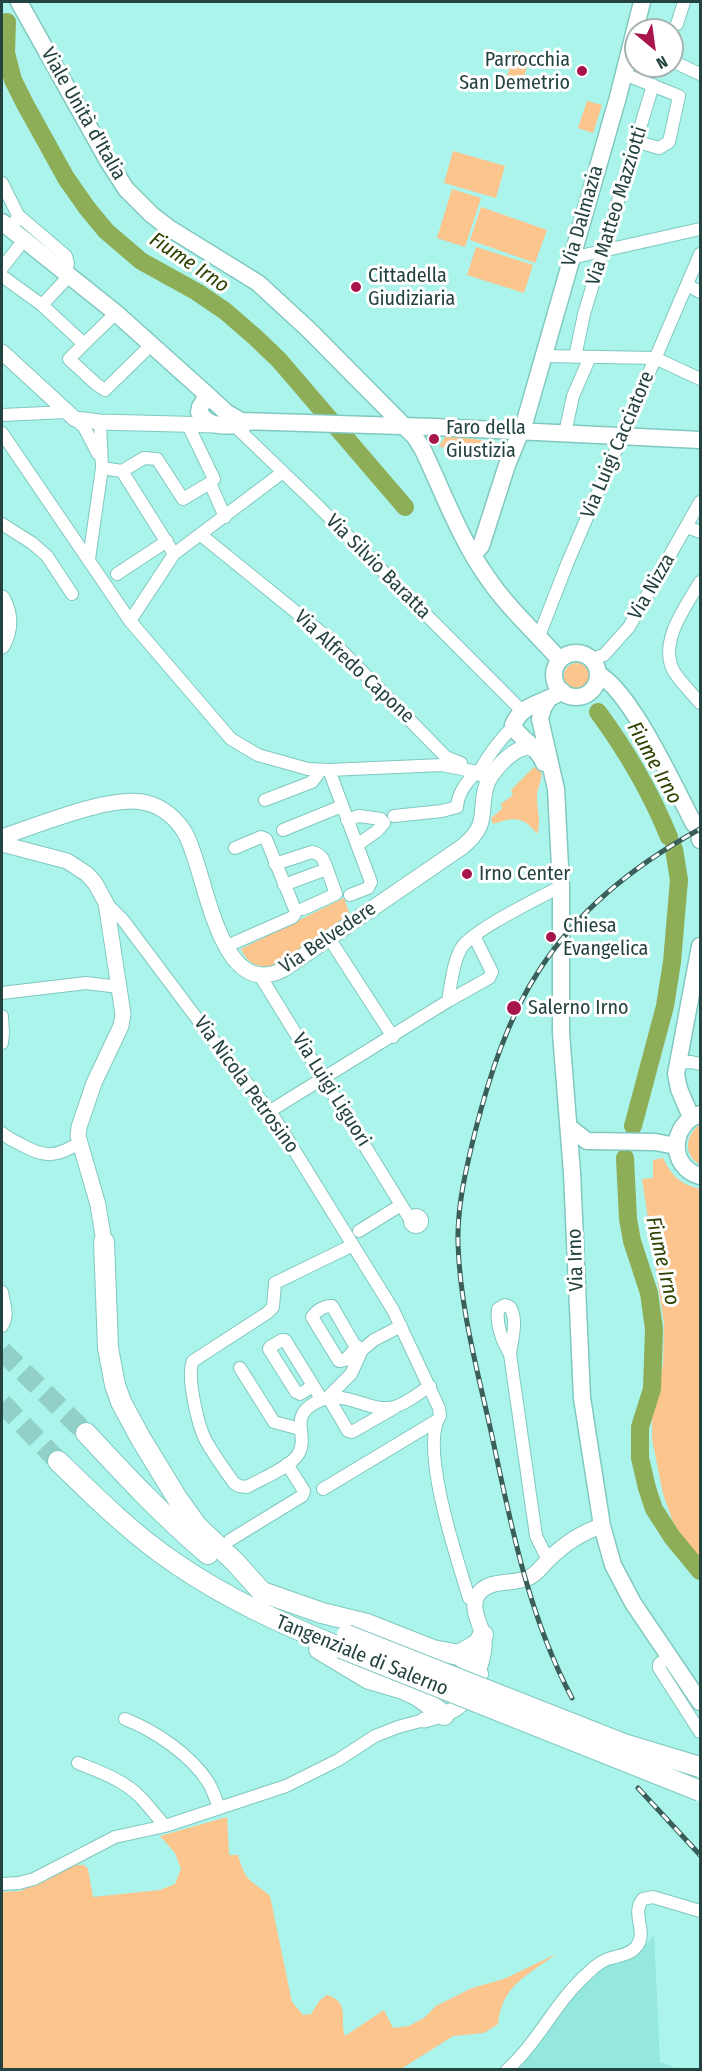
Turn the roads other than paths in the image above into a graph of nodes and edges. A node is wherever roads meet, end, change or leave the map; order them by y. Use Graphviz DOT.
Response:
graph roads {
  1 [pos="19,2"];
  2 [pos="642,2"];
  3 [pos="684,2"];
  4 [pos="639,18"];
  5 [pos="679,18"];
  6 [pos="684,67"];
  7 [pos="624,74"];
  8 [pos="700,74"];
  9 [pos="634,78"];
  10 [pos="653,86"];
  11 [pos="638,142"];
  12 [pos="2,183"];
  13 [pos="10,220"];
  14 [pos="700,229"];
  15 [pos="24,240"];
  16 [pos="605,252"];
  17 [pos="700,254"];
  18 [pos="571,258"];
  19 [pos="2,268"];
  20 [pos="66,273"];
  21 [pos="2,276"];
  22 [pos="687,285"];
  23 [pos="700,292"];
  24 [pos="42,305"];
  25 [pos="116,313"];
  26 [pos="84,344"];
  27 [pos="152,344"];
  28 [pos="2,352"];
  29 [pos="543,356"];
  30 [pos="575,357"];
  31 [pos="590,357"];
  32 [pos="655,357"];
  33 [pos="700,379"];
  34 [pos="203,391"];
  35 [pos="382,403"];
  36 [pos="67,412"];
  37 [pos="2,415"];
  38 [pos="100,422"];
  39 [pos="240,422"];
  40 [pos="188,425"];
  41 [pos="214,425"];
  42 [pos="367,425"];
  43 [pos="403,426"];
  44 [pos="434,427"];
  45 [pos="522,431"];
  46 [pos="2,433"];
  47 [pos="565,433"];
  48 [pos="623,435"];
  49 [pos="700,440"];
  50 [pos="423,450"];
  51 [pos="102,468"];
  52 [pos="122,471"];
  53 [pos="283,472"];
  54 [pos="210,483"];
  55 [pos="700,502"];
  56 [pos="225,517"];
  57 [pos="2,524"];
  58 [pos="687,527"];
  59 [pos="700,532"];
  60 [pos="201,535"];
  61 [pos="167,541"];
  62 [pos="174,554"];
  63 [pos="473,555"];
  64 [pos="89,559"];
  65 [pos="117,573"];
  66 [pos="700,582"];
  67 [pos="72,594"];
  68 [pos="2,598"];
  69 [pos="130,621"];
  70 [pos="539,636"];
  71 [pos="2,646"];
  72 [pos="560,660"];
  73 [pos="595,667"];
  74 [pos="541,702"];
  75 [pos="700,703"];
  76 [pos="513,727"];
  77 [pos="538,751"];
  78 [pos="325,770"];
  79 [pos="483,776"];
  80 [pos="556,789"];
  81 [pos="266,800"];
  82 [pos="342,806"];
  83 [pos="394,816"];
  84 [pos="347,820"];
  85 [pos="283,830"];
  86 [pos="698,833"];
  87 [pos="2,837"];
  88 [pos="2,844"];
  89 [pos="357,845"];
  90 [pos="235,848"];
  91 [pos="276,864"];
  92 [pos="326,867"];
  93 [pos="284,885"];
  94 [pos="561,886"];
  95 [pos="350,895"];
  96 [pos="106,903"];
  97 [pos="303,909"];
  98 [pos="476,935"];
  99 [pos="329,938"];
  100 [pos="227,946"];
  101 [pos="700,946"];
  102 [pos="259,974"];
  103 [pos="119,987"];
  104 [pos="2,993"];
  105 [pos="448,1001"];
  106 [pos="2,1016"];
  107 [pos="393,1037"];
  108 [pos="2,1043"];
  109 [pos="677,1063"];
  110 [pos="700,1064"];
  111 [pos="325,1079"];
  112 [pos="270,1111"];
  113 [pos="696,1116"];
  114 [pos="569,1127"];
  115 [pos="2,1133"];
  116 [pos="587,1141"];
  117 [pos="79,1143"];
  118 [pos="676,1146"];
  119 [pos="572,1164"];
  120 [pos="700,1176"];
  121 [pos="360,1231"];
  122 [pos="104,1242"];
  123 [pos="353,1245"];
  124 [pos="2,1292"];
  125 [pos="2,1326"];
  126 [pos="401,1326"];
  127 [pos="510,1354"];
  128 [pos="240,1368"];
  129 [pos="313,1386"];
  130 [pos="430,1386"];
  131 [pos="325,1399"];
  132 [pos="394,1407"];
  133 [pos="436,1421"];
  134 [pos="300,1429"];
  135 [pos="86,1433"];
  136 [pos="58,1461"];
  137 [pos="287,1464"];
  138 [pos="323,1489"];
  139 [pos="602,1526"];
  140 [pos="230,1540"];
  141 [pos="548,1560"];
  142 [pos="262,1592"];
  143 [pos="231,1599"];
  144 [pos="476,1601"];
  145 [pos="483,1635"];
  146 [pos="344,1642"];
  147 [pos="459,1655"];
  148 [pos="670,1656"];
  149 [pos="478,1674"];
  150 [pos="424,1700"];
  151 [pos="700,1702"];
  152 [pos="444,1715"];
  153 [pos="125,1719"];
  154 [pos="424,1720"];
  155 [pos="700,1732"];
  156 [pos="78,1763"];
  157 [pos="700,1767"];
  158 [pos="700,1791"];
  159 [pos="219,1808"];
  160 [pos="165,1826"];
  161 [pos="2,1884"];
  162 [pos="700,1911"];
  163 [pos="507,2070"];
  1 -- 35 [label="main road, Viale Unità d'Italia"];
  2 -- 4 [label="main road, Via Dalmazia"];
  3 -- 5 [label="street"];
  6 -- 8 [label="street"];
  7 -- 18 [label="main road, Via Dalmazia"];
  9 -- 10 [label="street"];
  10 -- 11 [label="street, Via Matteo Mazziotti"];
  10 -- 11 [label="street"];
  11 -- 16 [label="street, Via Matteo Mazziotti"];
  12 -- 13 [label="street"];
  13 -- 15 [label="main road, Via Silvio Baratta"];
  13 -- 20 [label="street"];
  14 -- 16 [label="street"];
  15 -- 19 [label="street"];
  15 -- 20 [label="main road, Via Silvio Baratta"];
  16 -- 18 [label="street"];
  16 -- 30 [label="street, Via Matteo Mazziotti"];
  17 -- 22 [label="street, Via Luigi Cacciatore"];
  18 -- 29 [label="main road, Via Dalmazia"];
  20 -- 24 [label="street"];
  20 -- 25 [label="main road, Via Silvio Baratta"];
  21 -- 24 [label="street"];
  22 -- 23 [label="street"];
  22 -- 32 [label="street, Via Luigi Cacciatore"];
  24 -- 26 [label="street"];
  25 -- 26 [label="street"];
  25 -- 27 [label="main road, Via Silvio Baratta"];
  26 -- 27 [label="street"];
  27 -- 34 [label="main road, Via Silvio Baratta"];
  28 -- 36 [label="street"];
  29 -- 30 [label="street"];
  29 -- 45 [label="main road, Via Dalmazia"];
  30 -- 31 [label="street"];
  31 -- 32 [label="street"];
  31 -- 47 [label="street"];
  32 -- 33 [label="street"];
  32 -- 48 [label="street, Via Luigi Cacciatore"];
  34 -- 39 [label="main road, Via Silvio Baratta"];
  34 -- 41 [label="main road"];
  35 -- 42 [label="main road"];
  35 -- 43 [label="main road, Viale Unità d'Italia"];
  36 -- 37 [label="street"];
  36 -- 38 [label="street"];
  36 -- 51 [label="street"];
  38 -- 40 [label="street"];
  38 -- 51 [label="street"];
  39 -- 41 [label="main road"];
  39 -- 42 [label="main road"];
  39 -- 53 [label="street, Via Silvio Baratta"];
  40 -- 41 [label="street"];
  40 -- 54 [label="street"];
  42 -- 43 [label="main road"];
  43 -- 44 [label="main road"];
  43 -- 50 [label="main road, Viale Unità d'Italia"];
  44 -- 45 [label="main road"];
  44 -- 50 [label="main road"];
  45 -- 47 [label="main road"];
  45 -- 63 [label="main road, Via Dalmazia"];
  46 -- 64 [label="street"];
  47 -- 48 [label="main road"];
  48 -- 49 [label="main road"];
  48 -- 70 [label="street, Via Luigi Cacciatore"];
  50 -- 63 [label="main road, Viale Unità d'Italia"];
  51 -- 52 [label="street"];
  51 -- 64 [label="street"];
  52 -- 54 [label="street"];
  52 -- 61 [label="street"];
  53 -- 56 [label="street"];
  53 -- 74 [label="street, Via Silvio Baratta"];
  54 -- 56 [label="street"];
  55 -- 58 [label="street, Via Nizza"];
  56 -- 60 [label="street"];
  57 -- 67 [label="street"];
  58 -- 59 [label="street"];
  58 -- 73 [label="street, Via Nizza"];
  60 -- 62 [label="street"];
  60 -- 79 [label="street, Via Alfredo Capone"];
  61 -- 62 [label="street"];
  61 -- 65 [label="street"];
  62 -- 69 [label="street"];
  63 -- 70 [label="main road, Viale Unità d'Italia"];
  64 -- 69 [label="street"];
  66 -- 75 [label="street"];
  68 -- 71 [label="street"];
  69 -- 78 [label="street"];
  70 -- 72 [label="main road, Viale Unità d'Italia"];
  72 -- 73 [label="main road"];
  72 -- 74 [label="main road"];
  73 -- 74 [label="main road"];
  73 -- 86 [label="main road"];
  74 -- 76 [label="main road"];
  74 -- 80 [label="main road, Via Irno"];
  76 -- 77 [label="main road, Via Irno"];
  76 -- 79 [label="street, Via Belvedere"];
  77 -- 79 [label="street"];
  77 -- 80 [label="main road, Via Irno"];
  78 -- 79 [label="street"];
  78 -- 81 [label="street"];
  78 -- 82 [label="street"];
  79 -- 83 [label="street"];
  79 -- 99 [label="street, Via Belvedere"];
  80 -- 94 [label="main road, Via Irno"];
  82 -- 84 [label="street"];
  82 -- 85 [label="street"];
  84 -- 89 [label="street"];
  84 -- 89 [label="street"];
  87 -- 100 [label="street, Via Belvedere"];
  88 -- 96 [label="street, Via Nicola Petrosino"];
  89 -- 95 [label="street"];
  90 -- 91 [label="street"];
  91 -- 92 [label="street"];
  91 -- 93 [label="street"];
  92 -- 93 [label="street"];
  92 -- 97 [label="street"];
  93 -- 100 [label="street"];
  94 -- 98 [label="street"];
  94 -- 114 [label="main road, Via Irno"];
  96 -- 103 [label="street"];
  96 -- 112 [label="street, Via Nicola Petrosino"];
  98 -- 105 [label="street"];
  98 -- 105 [label="street"];
  99 -- 102 [label="street, Via Belvedere"];
  99 -- 107 [label="street"];
  100 -- 102 [label="street, Via Belvedere"];
  101 -- 109 [label="main road"];
  102 -- 111 [label="street, Via Luigi Liguori"];
  103 -- 104 [label="street"];
  103 -- 117 [label="street"];
  105 -- 107 [label="street"];
  106 -- 108 [label="street"];
  107 -- 111 [label="street"];
  109 -- 110 [label="street"];
  109 -- 113 [label="main road"];
  111 -- 112 [label="street"];
  111 -- 121 [label="street, Via Luigi Liguori"];
  112 -- 123 [label="street, Via Nicola Petrosino"];
  113 -- 118 [label="main road"];
  114 -- 116 [label="main road"];
  114 -- 119 [label="main road, Via Irno"];
  115 -- 117 [label="street"];
  116 -- 118 [label="main road"];
  116 -- 119 [label="main road"];
  117 -- 122 [label="street"];
  118 -- 120 [label="main road"];
  119 -- 139 [label="main road, Via Irno"];
  122 -- 142 [label="highway"];
  123 -- 126 [label="street, Via Nicola Petrosino"];
  123 -- 137 [label="street"];
  124 -- 125 [label="street"];
  126 -- 130 [label="street, Via Nicola Petrosino"];
  126 -- 131 [label="street"];
  127 -- 141 [label="street"];
  128 -- 134 [label="street"];
  129 -- 131 [label="street"];
  130 -- 132 [label="street"];
  130 -- 133 [label="street, Via Nicola Petrosino"];
  131 -- 132 [label="street"];
  131 -- 132 [label="street"];
  131 -- 134 [label="street"];
  133 -- 138 [label="street"];
  133 -- 144 [label="street, Via Nicola Petrosino"];
  134 -- 137 [label="street"];
  135 -- 142 [label="highway, Tangenziale di Salerno"];
  136 -- 143 [label="highway, Tangenziale di Salerno"];
  137 -- 140 [label="street"];
  139 -- 141 [label="street"];
  139 -- 148 [label="main road, Via Irno"];
  141 -- 144 [label="street"];
  142 -- 146 [label="highway, Tangenziale di Salerno"];
  142 -- 147 [label="highway"];
  143 -- 146 [label="highway, Tangenziale di Salerno"];
  143 -- 150 [label="highway"];
  144 -- 145 [label="street"];
  145 -- 147 [label="highway"];
  145 -- 149 [label="street"];
  146 -- 157 [label="highway, Tangenziale di Salerno, bridge"];
  146 -- 158 [label="highway, Tangenziale di Salerno, bridge"];
  147 -- 149 [label="highway"];
  148 -- 151 [label="main road, Via Irno"];
  148 -- 155 [label="street"];
  149 -- 152 [label="street"];
  150 -- 152 [label="highway"];
  150 -- 154 [label="highway"];
  152 -- 154 [label="street"];
  153 -- 159 [label="street"];
  154 -- 159 [label="street"];
  156 -- 160 [label="street"];
  159 -- 160 [label="street"];
  160 -- 161 [label="street"];
  162 -- 163 [label="street"];
}
